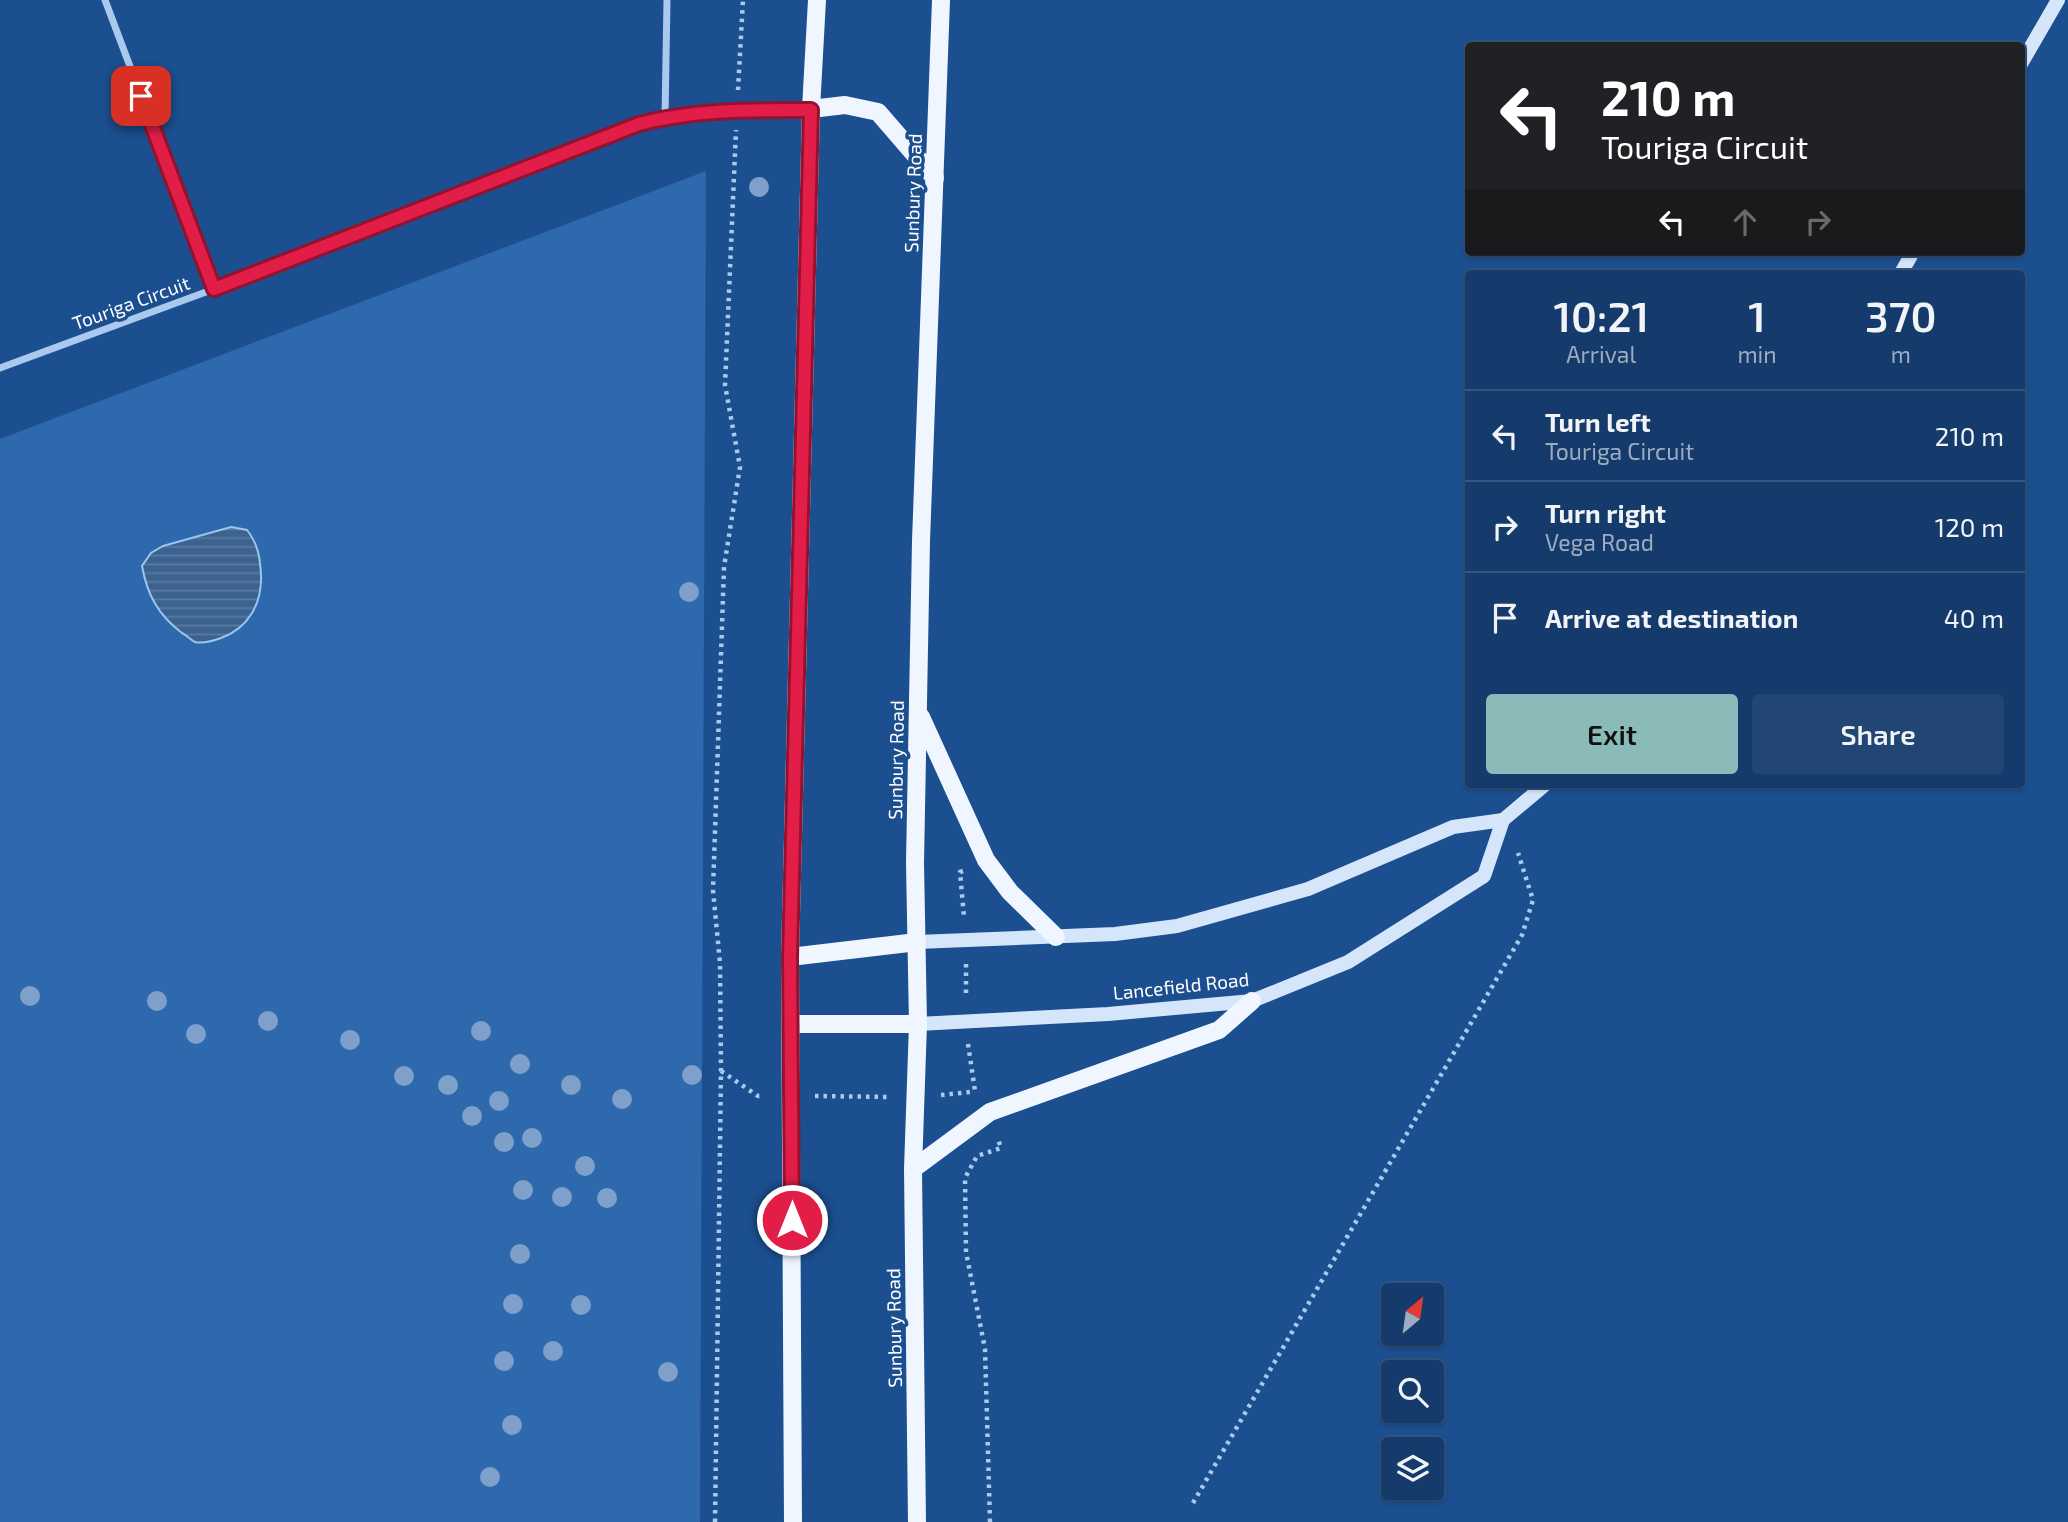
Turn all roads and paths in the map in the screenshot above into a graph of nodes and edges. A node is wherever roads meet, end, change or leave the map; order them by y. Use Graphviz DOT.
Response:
graph roads {
  1 [pos="106,0"];
  2 [pos="667,0"];
  3 [pos="743,0"];
  4 [pos="817,0"];
  5 [pos="941,0"];
  6 [pos="2058,0"];
  7 [pos="2025,57"];
  8 [pos="736,110"];
  9 [pos="811,110"];
  10 [pos="664,117"];
  11 [pos="935,178"];
  12 [pos="214,289"];
  13 [pos="0,368"];
  14 [pos="918,710"];
  15 [pos="1541,788"];
  16 [pos="1503,820"];
  17 [pos="960,872"];
  18 [pos="1056,937"];
  19 [pos="965,938"];
  20 [pos="917,942"];
  21 [pos="790,957"];
  22 [pos="1252,1001"];
  23 [pos="965,1022"];
  24 [pos="791,1024"];
  25 [pos="918,1024"];
  26 [pos="721,1070"];
  27 [pos="975,1091"];
  28 [pos="791,1096"];
  29 [pos="916,1097"];
  30 [pos="990,1112"];
  31 [pos="913,1169"];
  32 [pos="1193,1503"];
  33 [pos="715,1522"];
  34 [pos="793,1522"];
  35 [pos="917,1522"];
  36 [pos="990,1522"];
  1 -- 12 [label="street"];
  2 -- 10 [label="street"];
  3 -- 8 [label="path"];
  4 -- 9 [label="main road"];
  5 -- 11 [label="main road, Sunbury Road"];
  6 -- 7 [label="main road"];
  8 -- 9 [label="street, Touriga Circuit"];
  8 -- 10 [label="street, Touriga Circuit"];
  8 -- 26 [label="path"];
  9 -- 11 [label="main road"];
  9 -- 21 [label="main road"];
  10 -- 12 [label="street, Touriga Circuit"];
  11 -- 14 [label="main road, Sunbury Road"];
  12 -- 13 [label="street, Touriga Circuit"];
  14 -- 18 [label="main road"];
  14 -- 20 [label="main road, Sunbury Road"];
  15 -- 16 [label="main road"];
  16 -- 18 [label="main road"];
  16 -- 22 [label="main road, Lancefield Road"];
  16 -- 32 [label="path"];
  17 -- 19 [label="path"];
  18 -- 19 [label="main road"];
  19 -- 20 [label="main road"];
  19 -- 23 [label="path"];
  20 -- 21 [label="main road"];
  20 -- 25 [label="main road, Sunbury Road"];
  21 -- 24 [label="main road"];
  22 -- 23 [label="main road, Lancefield Road"];
  22 -- 30 [label="main road"];
  23 -- 25 [label="main road, Lancefield Road"];
  23 -- 27 [label="path"];
  24 -- 25 [label="main road"];
  24 -- 28 [label="main road"];
  25 -- 29 [label="main road, Sunbury Road"];
  26 -- 28 [label="path"];
  26 -- 33 [label="path"];
  27 -- 29 [label="path"];
  27 -- 30 [label="path"];
  28 -- 29 [label="path"];
  28 -- 34 [label="main road"];
  29 -- 31 [label="main road, Sunbury Road"];
  30 -- 31 [label="main road"];
  30 -- 36 [label="path"];
  31 -- 35 [label="main road, Sunbury Road"];
}
